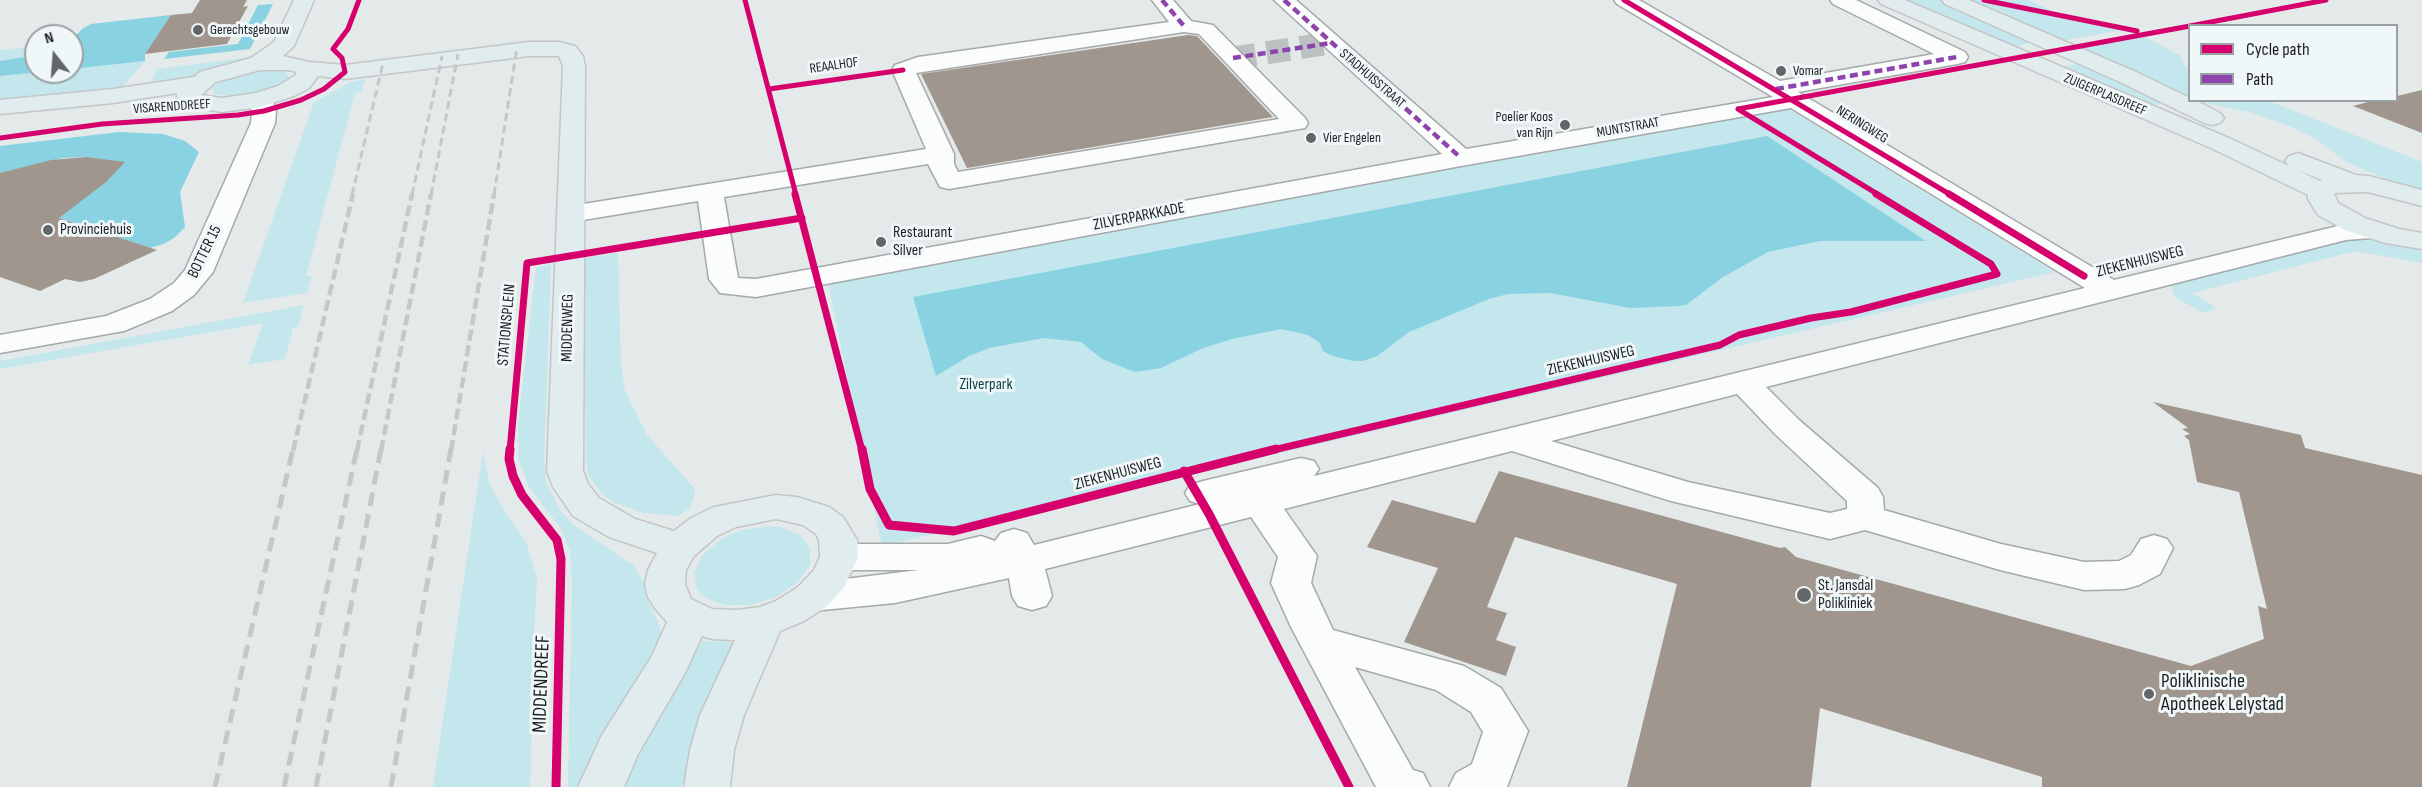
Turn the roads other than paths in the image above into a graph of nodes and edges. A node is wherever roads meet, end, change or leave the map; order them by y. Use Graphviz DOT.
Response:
graph roads {
  1 [pos="304,0"];
  2 [pos="1162,0"];
  3 [pos="1284,0"];
  4 [pos="1624,0"];
  5 [pos="1840,0"];
  6 [pos="1888,0"];
  7 [pos="1952,0"];
  8 [pos="1874,17"];
  9 [pos="1184,26"];
  10 [pos="1945,26"];
  11 [pos="260,63"];
  12 [pos="301,66"];
  13 [pos="195,92"];
  14 [pos="1786,94"];
  15 [pos="260,100"];
  16 [pos="0,107"];
  17 [pos="0,122"];
  18 [pos="941,154"];
  19 [pos="1461,158"];
  20 [pos="2352,183"];
  21 [pos="710,192"];
  22 [pos="2422,198"];
  23 [pos="2325,200"];
  24 [pos="571,214"];
  25 [pos="2373,231"];
  26 [pos="2422,241"];
  27 [pos="2084,276"];
  28 [pos="2111,291"];
  29 [pos="0,344"];
  30 [pos="1743,382"];
  31 [pos="1503,430"];
  32 [pos="1256,491"];
  33 [pos="1866,517"];
  34 [pos="680,547"];
  35 [pos="2154,548"];
  36 [pos="839,557"];
  37 [pos="1023,566"];
  38 [pos="812,597"];
  39 [pos="690,617"];
  40 [pos="764,621"];
  41 [pos="1320,642"];
  42 [pos="601,787"];
  43 [pos="707,787"];
  44 [pos="1407,787"];
  45 [pos="1472,787"];
  1 -- 11 [label="main road"];
  2 -- 9 [label="street"];
  3 -- 19 [label="street, STADHUISSTRAAT"];
  4 -- 14 [label="street, NERINGWEG"];
  5 -- 8 [label="street, NERINGWEG"];
  6 -- 10 [label="main road, ZUIGERPLASDREEF"];
  7 -- 20 [label="main road, ZUIGERPLASDREEF"];
  8 -- 10 [label="street, NERINGWEG"];
  8 -- 14 [label="street, NERINGWEG"];
  9 -- 18 [label="street"];
  9 -- 18 [label="street"];
  10 -- 23 [label="main road, ZUIGERPLASDREEF"];
  11 -- 12 [label="main road"];
  11 -- 13 [label="main road"];
  12 -- 15 [label="main road"];
  12 -- 24 [label="main road, MIDDENWEG"];
  13 -- 15 [label="main road"];
  13 -- 16 [label="main road, VISARENDDREEF"];
  13 -- 17 [label="main road, VISARENDDREEF"];
  14 -- 19 [label="street, MUNTSTRAAT"];
  14 -- 27 [label="street, NERINGWEG"];
  15 -- 29 [label="street, BOTTER 15"];
  18 -- 21 [label="street"];
  19 -- 21 [label="street, ZILVERPARKKADE"];
  20 -- 22 [label="main road"];
  20 -- 23 [label="main road"];
  21 -- 24 [label="street"];
  23 -- 25 [label="main road, ZUIGERPLASDREEF"];
  23 -- 27 [label="street, ZIEKENHUISWEG"];
  24 -- 34 [label="main road, MIDDENWEG"];
  25 -- 26 [label="main road, ZUIGERPLASDREEF"];
  25 -- 28 [label="street, ZIEKENHUISWEG"];
  27 -- 28 [label="street, NERINGWEG"];
  27 -- 31 [label="street, ZIEKENHUISWEG"];
  28 -- 30 [label="street, ZIEKENHUISWEG"];
  30 -- 31 [label="street, ZIEKENHUISWEG"];
  30 -- 33 [label="street"];
  31 -- 32 [label="street, ZIEKENHUISWEG"];
  31 -- 33 [label="street"];
  32 -- 37 [label="street, ZIEKENHUISWEG"];
  32 -- 41 [label="street"];
  33 -- 35 [label="street"];
  34 -- 36 [label="main road"];
  34 -- 39 [label="main road"];
  36 -- 37 [label="street, ZIEKENHUISWEG"];
  36 -- 38 [label="main road"];
  37 -- 38 [label="street, ZIEKENHUISWEG"];
  38 -- 40 [label="main road"];
  39 -- 40 [label="main road"];
  39 -- 42 [label="main road"];
  40 -- 43 [label="main road"];
  41 -- 44 [label="street"];
  41 -- 45 [label="street"];
}
